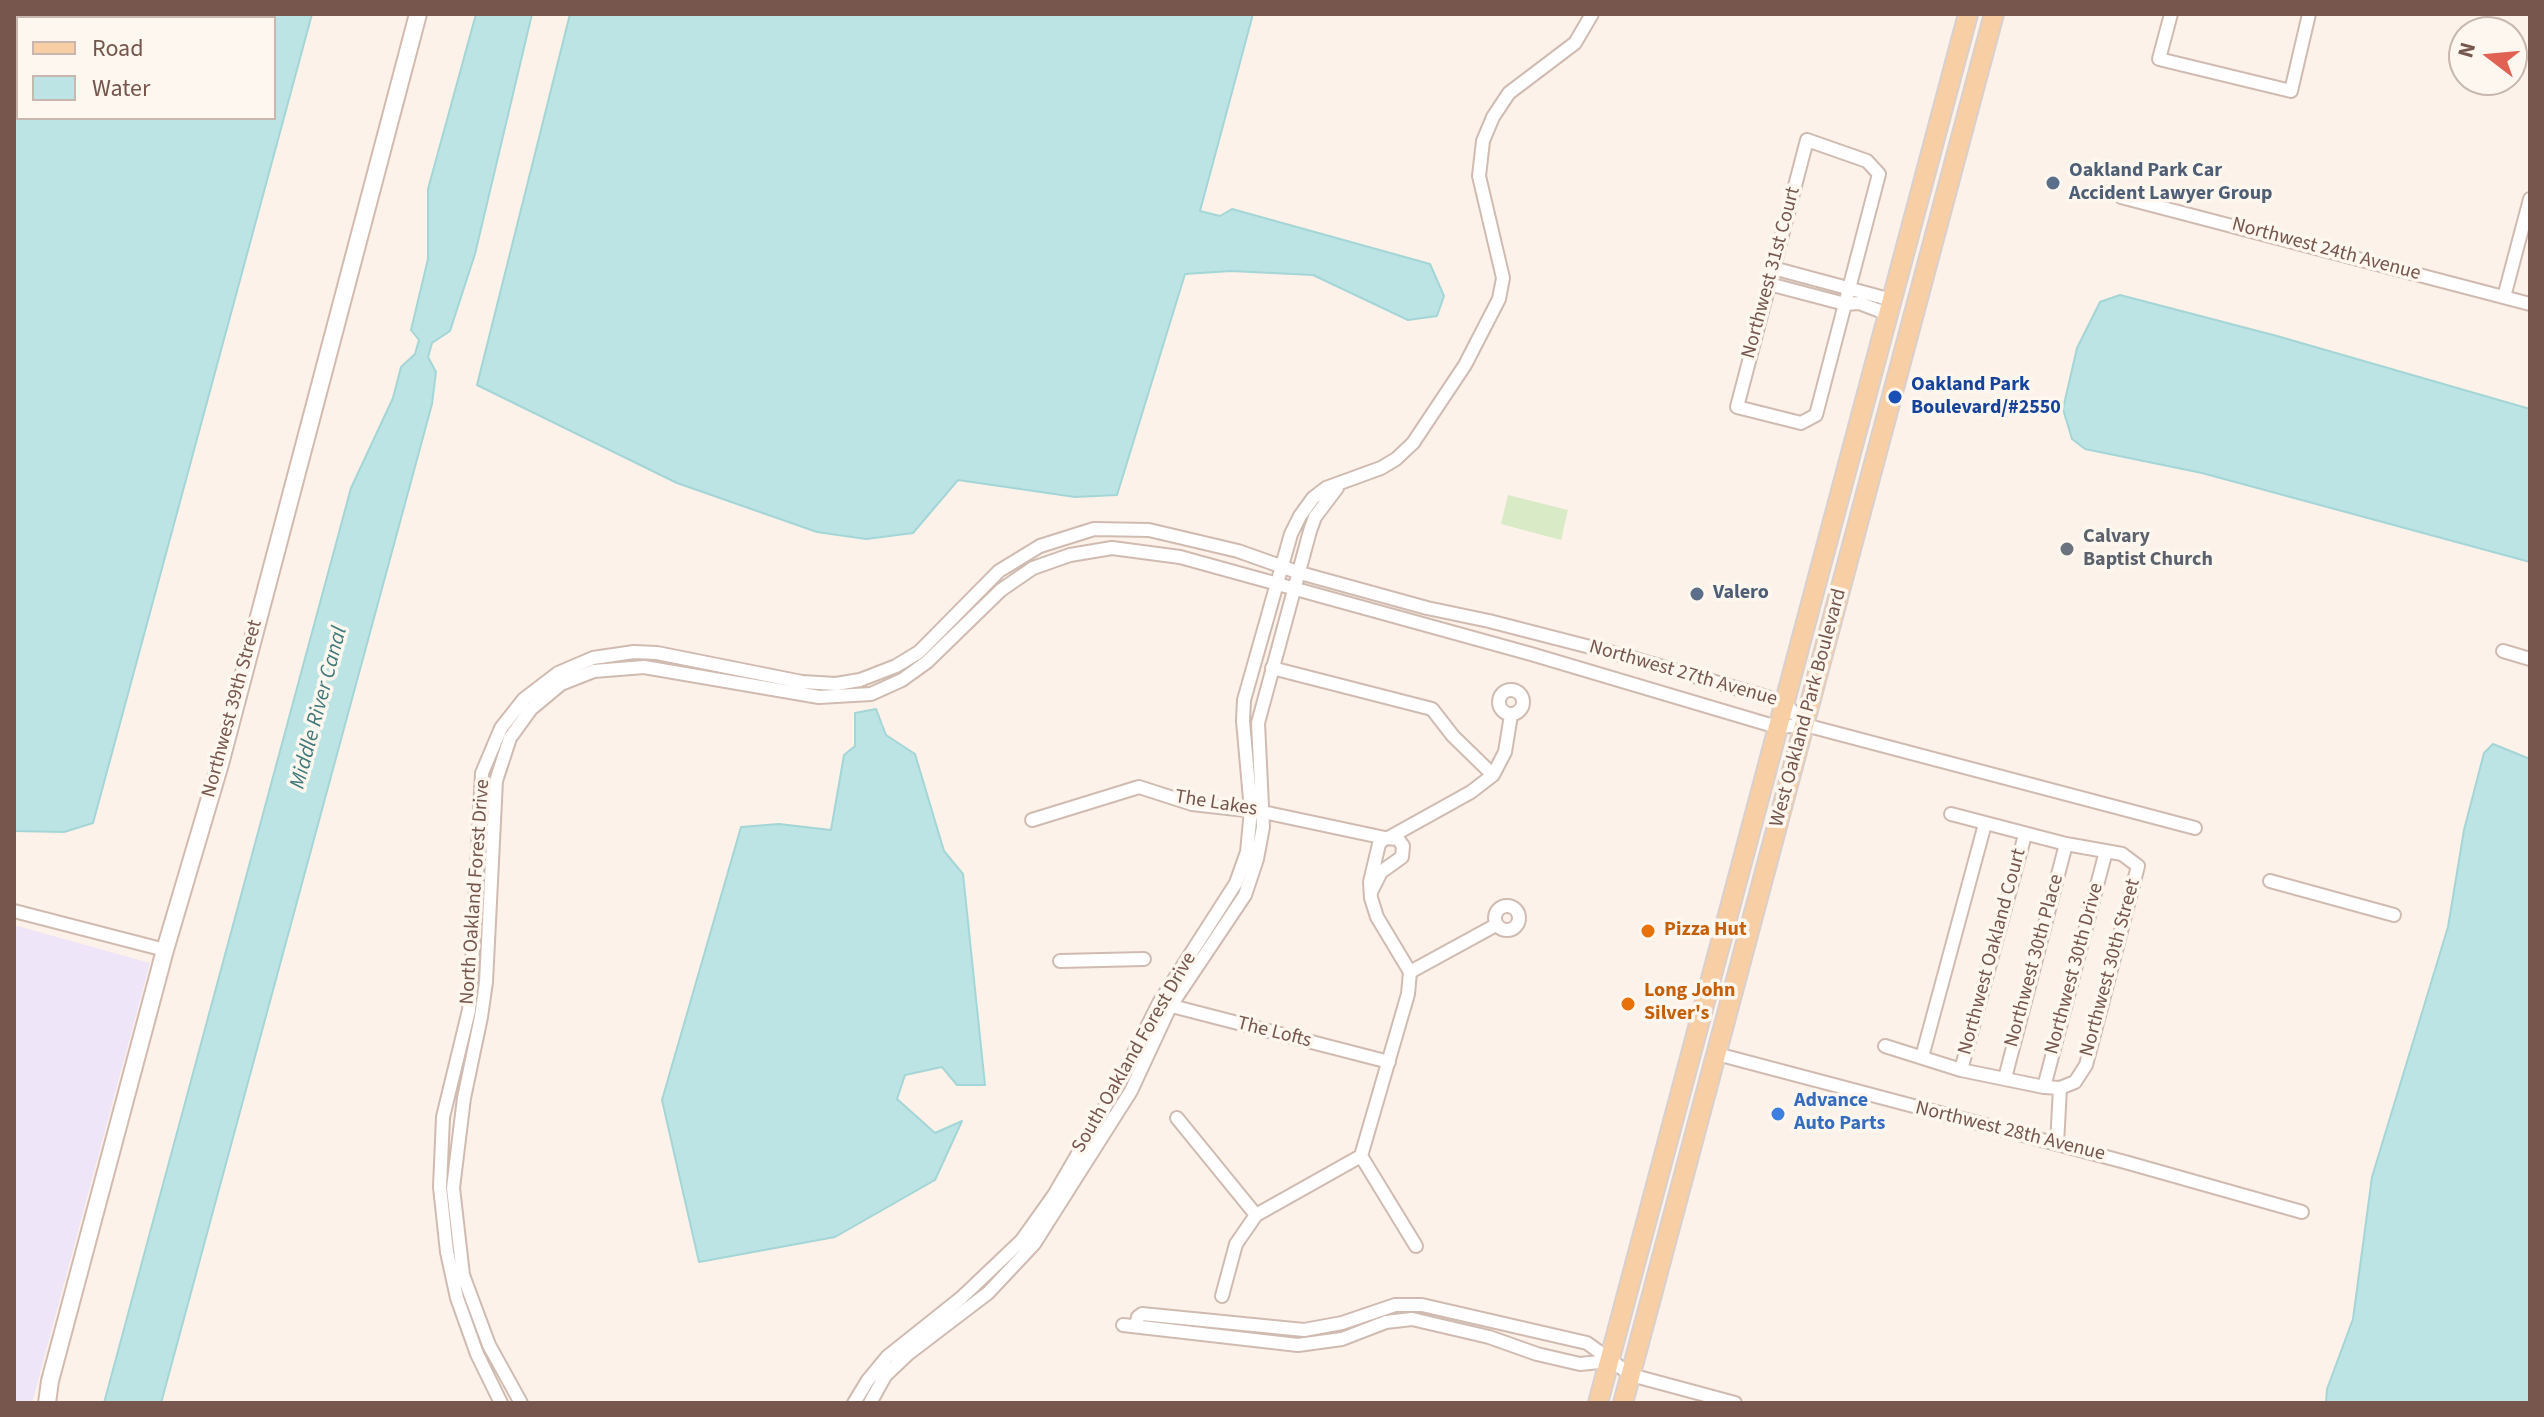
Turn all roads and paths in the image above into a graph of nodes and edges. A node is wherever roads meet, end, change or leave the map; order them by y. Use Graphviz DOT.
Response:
graph roads {
  1 [pos="418,14"];
  2 [pos="1592,14"];
  3 [pos="1968,14"];
  4 [pos="1994,14"];
  5 [pos="2171,14"];
  6 [pos="2309,14"];
  7 [pos="2121,197"];
  8 [pos="2530,199"];
  9 [pos="1773,268"];
  10 [pos="1898,275"];
  11 [pos="1769,284"];
  12 [pos="1849,289"];
  13 [pos="2504,297"];
  14 [pos="1845,304"];
  15 [pos="2530,304"];
  16 [pos="1890,307"];
  17 [pos="1916,309"];
  18 [pos="1907,339"];
  19 [pos="1345,481"];
  20 [pos="1281,565"];
  21 [pos="1300,573"];
  22 [pos="1276,585"];
  23 [pos="1295,590"];
  24 [pos="2503,651"];
  25 [pos="2530,659"];
  26 [pos="1272,668"];
  27 [pos="1784,702"];
  28 [pos="1511,715"];
  29 [pos="1805,725"];
  30 [pos="1777,727"];
  31 [pos="1493,775"];
  32 [pos="1257,811"];
  33 [pos="1951,814"];
  34 [pos="1032,820"];
  35 [pos="1985,824"];
  36 [pos="2195,828"];
  37 [pos="2025,835"];
  38 [pos="1386,844"];
  39 [pos="2066,844"];
  40 [pos="2106,851"];
  41 [pos="1389,864"];
  42 [pos="2270,881"];
  43 [pos="1371,892"];
  44 [pos="14,911"];
  45 [pos="2394,915"];
  46 [pos="1496,925"];
  47 [pos="165,950"];
  48 [pos="1144,959"];
  49 [pos="1060,961"];
  50 [pos="1410,972"];
  51 [pos="1165,1005"];
  52 [pos="1699,1023"];
  53 [pos="1885,1046"];
  54 [pos="1692,1053"];
  55 [pos="1717,1054"];
  56 [pos="1922,1057"];
  57 [pos="1389,1062"];
  58 [pos="1961,1070"];
  59 [pos="2005,1078"];
  60 [pos="2044,1087"];
  61 [pos="2060,1088"];
  62 [pos="1705,1097"];
  63 [pos="1177,1118"];
  64 [pos="2057,1144"];
  65 [pos="1361,1156"];
  66 [pos="2302,1212"];
  67 [pos="1256,1215"];
  68 [pos="1416,1246"];
  69 [pos="1019,1252"];
  70 [pos="1222,1296"];
  71 [pos="1407,1304"];
  72 [pos="1370,1313"];
  73 [pos="1407,1319"];
  74 [pos="1375,1327"];
  75 [pos="1609,1361"];
  76 [pos="1631,1375"];
  77 [pos="47,1403"];
  78 [pos="501,1403"];
  79 [pos="521,1403"];
  80 [pos="854,1403"];
  81 [pos="870,1403"];
  82 [pos="1598,1403"];
  83 [pos="1623,1403"];
  84 [pos="1735,1403"];
  1 -- 47 [label="street, Northwest 39th Street"];
  2 -- 19 [label="street, South Oakland Forest Drive"];
  3 -- 10 [label="main road, West Oakland Park Boulevard"];
  4 -- 17 [label="main road, West Oakland Park Boulevard"];
  5 -- 6 [label="street"];
  7 -- 13 [label="street, Northwest 24th Avenue"];
  8 -- 13 [label="street"];
  9 -- 11 [label="street, Northwest 31st Court"];
  9 -- 12 [label="street"];
  9 -- 12 [label="street, Northwest 31st Court"];
  10 -- 16 [label="main road, West Oakland Park Boulevard"];
  10 -- 17 [label="main road"];
  11 -- 14 [label="street"];
  11 -- 14 [label="street, Northwest 31st Court"];
  12 -- 14 [label="street"];
  12 -- 16 [label="street"];
  13 -- 15 [label="street, Northwest 24th Avenue"];
  14 -- 16 [label="street"];
  16 -- 18 [label="main road"];
  16 -- 27 [label="main road, West Oakland Park Boulevard"];
  17 -- 18 [label="main road, West Oakland Park Boulevard"];
  18 -- 29 [label="main road, West Oakland Park Boulevard"];
  19 -- 20 [label="street, South Oakland Forest Drive"];
  19 -- 21 [label="street, South Oakland Forest Drive"];
  20 -- 21 [label="street, North Oakland Forest Drive"];
  20 -- 22 [label="street, South Oakland Forest Drive"];
  20 -- 78 [label="street, North Oakland Forest Drive"];
  21 -- 23 [label="street, South Oakland Forest Drive"];
  21 -- 27 [label="street, Northwest 27th Avenue"];
  22 -- 23 [label="street"];
  22 -- 32 [label="street, South Oakland Forest Drive"];
  22 -- 79 [label="street"];
  23 -- 26 [label="street, South Oakland Forest Drive"];
  23 -- 30 [label="street"];
  24 -- 25 [label="street"];
  26 -- 31 [label="street"];
  26 -- 32 [label="street, South Oakland Forest Drive"];
  27 -- 29 [label="street, Northwest 27th Avenue"];
  27 -- 30 [label="main road, West Oakland Park Boulevard"];
  28 -- 31 [label="street"];
  29 -- 30 [label="street"];
  29 -- 36 [label="street"];
  29 -- 55 [label="main road, West Oakland Park Boulevard"];
  30 -- 52 [label="main road, West Oakland Park Boulevard"];
  31 -- 38 [label="street"];
  32 -- 34 [label="street, The Lakes"];
  32 -- 38 [label="street, The Lakes"];
  32 -- 51 [label="street, South Oakland Forest Drive"];
  33 -- 35 [label="street"];
  35 -- 37 [label="street"];
  35 -- 56 [label="street"];
  37 -- 39 [label="street"];
  37 -- 58 [label="street, Northwest Oakland Court"];
  38 -- 41 [label="street, The Lakes"];
  38 -- 41 [label="street"];
  38 -- 43 [label="street"];
  39 -- 40 [label="street"];
  39 -- 59 [label="street, Northwest 30th Place"];
  40 -- 60 [label="street, Northwest 30th Drive"];
  40 -- 61 [label="street, Northwest 30th Street"];
  41 -- 43 [label="street"];
  42 -- 45 [label="street"];
  43 -- 50 [label="street"];
  44 -- 47 [label="street"];
  46 -- 50 [label="street"];
  47 -- 77 [label="street, Northwest 39th Street"];
  48 -- 49 [label="street"];
  50 -- 57 [label="street"];
  51 -- 57 [label="street, The Lofts"];
  51 -- 69 [label="street, South Oakland Forest Drive"];
  52 -- 54 [label="main road, West Oakland Park Boulevard"];
  52 -- 55 [label="main road"];
  53 -- 56 [label="street"];
  54 -- 62 [label="main road"];
  54 -- 75 [label="main road, West Oakland Park Boulevard"];
  55 -- 62 [label="main road, West Oakland Park Boulevard"];
  55 -- 64 [label="street, Northwest 28th Avenue"];
  56 -- 58 [label="street"];
  57 -- 65 [label="street"];
  58 -- 59 [label="street"];
  59 -- 60 [label="street"];
  60 -- 61 [label="street"];
  61 -- 64 [label="street"];
  62 -- 76 [label="main road, West Oakland Park Boulevard"];
  63 -- 67 [label="street"];
  64 -- 66 [label="street, Northwest 28th Avenue"];
  65 -- 67 [label="street"];
  65 -- 68 [label="street"];
  67 -- 70 [label="street"];
  69 -- 80 [label="street, South Oakland Forest Drive"];
  69 -- 81 [label="street, South Oakland Forest Drive"];
  71 -- 72 [label="street"];
  71 -- 73 [label="street"];
  71 -- 75 [label="street"];
  72 -- 74 [label="street"];
  72 -- 74 [label="street"];
  73 -- 74 [label="street"];
  73 -- 75 [label="street"];
  75 -- 76 [label="street"];
  75 -- 82 [label="main road, West Oakland Park Boulevard"];
  76 -- 83 [label="main road, West Oakland Park Boulevard"];
  76 -- 84 [label="street"];
}
